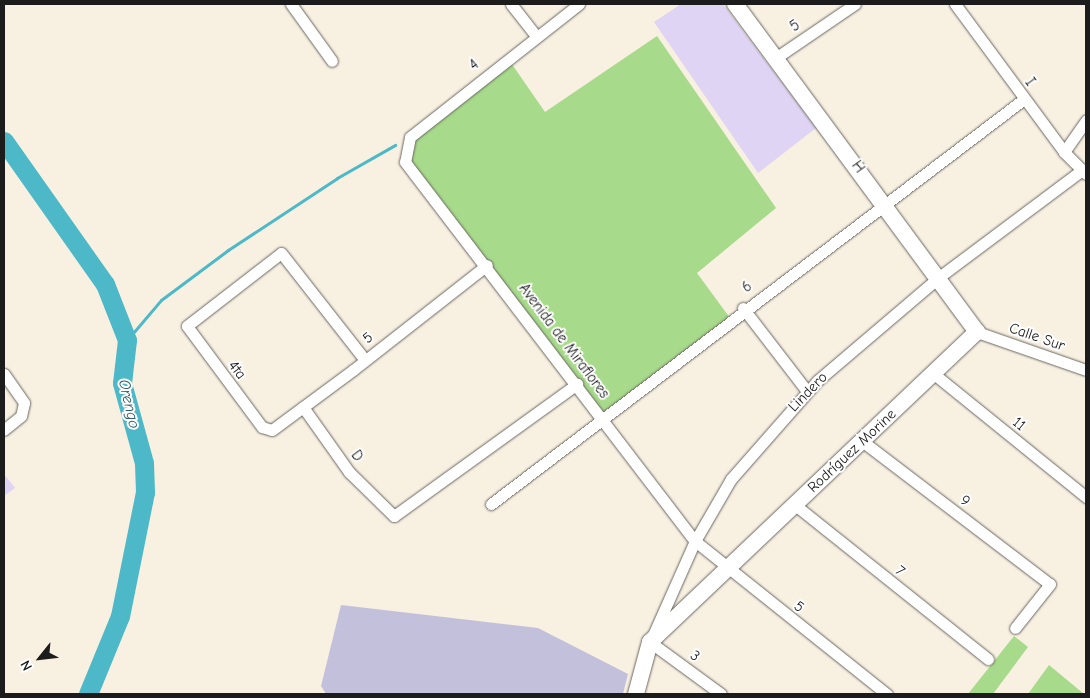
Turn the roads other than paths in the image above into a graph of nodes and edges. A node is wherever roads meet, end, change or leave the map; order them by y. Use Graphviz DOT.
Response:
graph roads {
  1 [pos="291,4"];
  2 [pos="511,4"];
  3 [pos="579,4"];
  4 [pos="735,4"];
  5 [pos="855,4"];
  6 [pos="955,4"];
  7 [pos="535,35"];
  8 [pos="776,57"];
  9 [pos="332,61"];
  10 [pos="1024,99"];
  11 [pos="1086,120"];
  12 [pos="1064,152"];
  13 [pos="405,162"];
  14 [pos="1084,172"];
  15 [pos="886,205"];
  16 [pos="487,265"];
  17 [pos="939,277"];
  18 [pos="743,308"];
  19 [pos="977,332"];
  20 [pos="365,360"];
  21 [pos="1086,370"];
  22 [pos="4,374"];
  23 [pos="934,374"];
  24 [pos="577,384"];
  25 [pos="807,391"];
  26 [pos="303,407"];
  27 [pos="602,417"];
  28 [pos="4,430"];
  29 [pos="266,430"];
  30 [pos="862,441"];
  31 [pos="1086,498"];
  32 [pos="491,504"];
  33 [pos="794,506"];
  34 [pos="695,542"];
  35 [pos="725,570"];
  36 [pos="1015,628"];
  37 [pos="650,642"];
  38 [pos="988,659"];
  39 [pos="636,694"];
  40 [pos="721,694"];
  41 [pos="888,694"];
  1 -- 9 [label="street"];
  2 -- 7 [label="street"];
  3 -- 7 [label="street, 4"];
  4 -- 8 [label="street, H"];
  5 -- 8 [label="street, 5"];
  6 -- 10 [label="street, I"];
  7 -- 13 [label="street, 4"];
  8 -- 15 [label="street, H"];
  10 -- 12 [label="street, I"];
  10 -- 15 [label="street, 6"];
  11 -- 12 [label="street"];
  12 -- 14 [label="street, I"];
  13 -- 16 [label="street, Avenida de Miraflores"];
  14 -- 17 [label="street, Lindero"];
  15 -- 17 [label="street, H"];
  15 -- 18 [label="street, 6"];
  16 -- 20 [label="street, 5"];
  16 -- 24 [label="street, Avenida de Miraflores"];
  17 -- 19 [label="street, H"];
  17 -- 25 [label="street, Lindero"];
  18 -- 25 [label="street"];
  18 -- 27 [label="street, 6"];
  19 -- 21 [label="street, Calle Sur"];
  19 -- 23 [label="street, Rodríguez Morine"];
  20 -- 26 [label="street, 5"];
  20 -- 29 [label="street, 4ta"];
  22 -- 28 [label="street"];
  23 -- 30 [label="street, Rodríguez Morine"];
  23 -- 31 [label="street, 11"];
  24 -- 26 [label="street, D"];
  24 -- 27 [label="street, Avenida de Miraflores"];
  25 -- 34 [label="street, Lindero"];
  26 -- 29 [label="street, 5"];
  27 -- 32 [label="street, 6"];
  27 -- 34 [label="street, Avenida de Miraflores"];
  30 -- 33 [label="street, Rodríguez Morine"];
  30 -- 36 [label="street, 9"];
  33 -- 35 [label="street, Rodríguez Morine"];
  33 -- 38 [label="street, 7"];
  34 -- 35 [label="street, 5"];
  34 -- 37 [label="street, Lindero"];
  35 -- 37 [label="street, Rodríguez Morine"];
  35 -- 41 [label="street, 5"];
  37 -- 39 [label="street, Lindero"];
  37 -- 40 [label="street, 3"];
}
